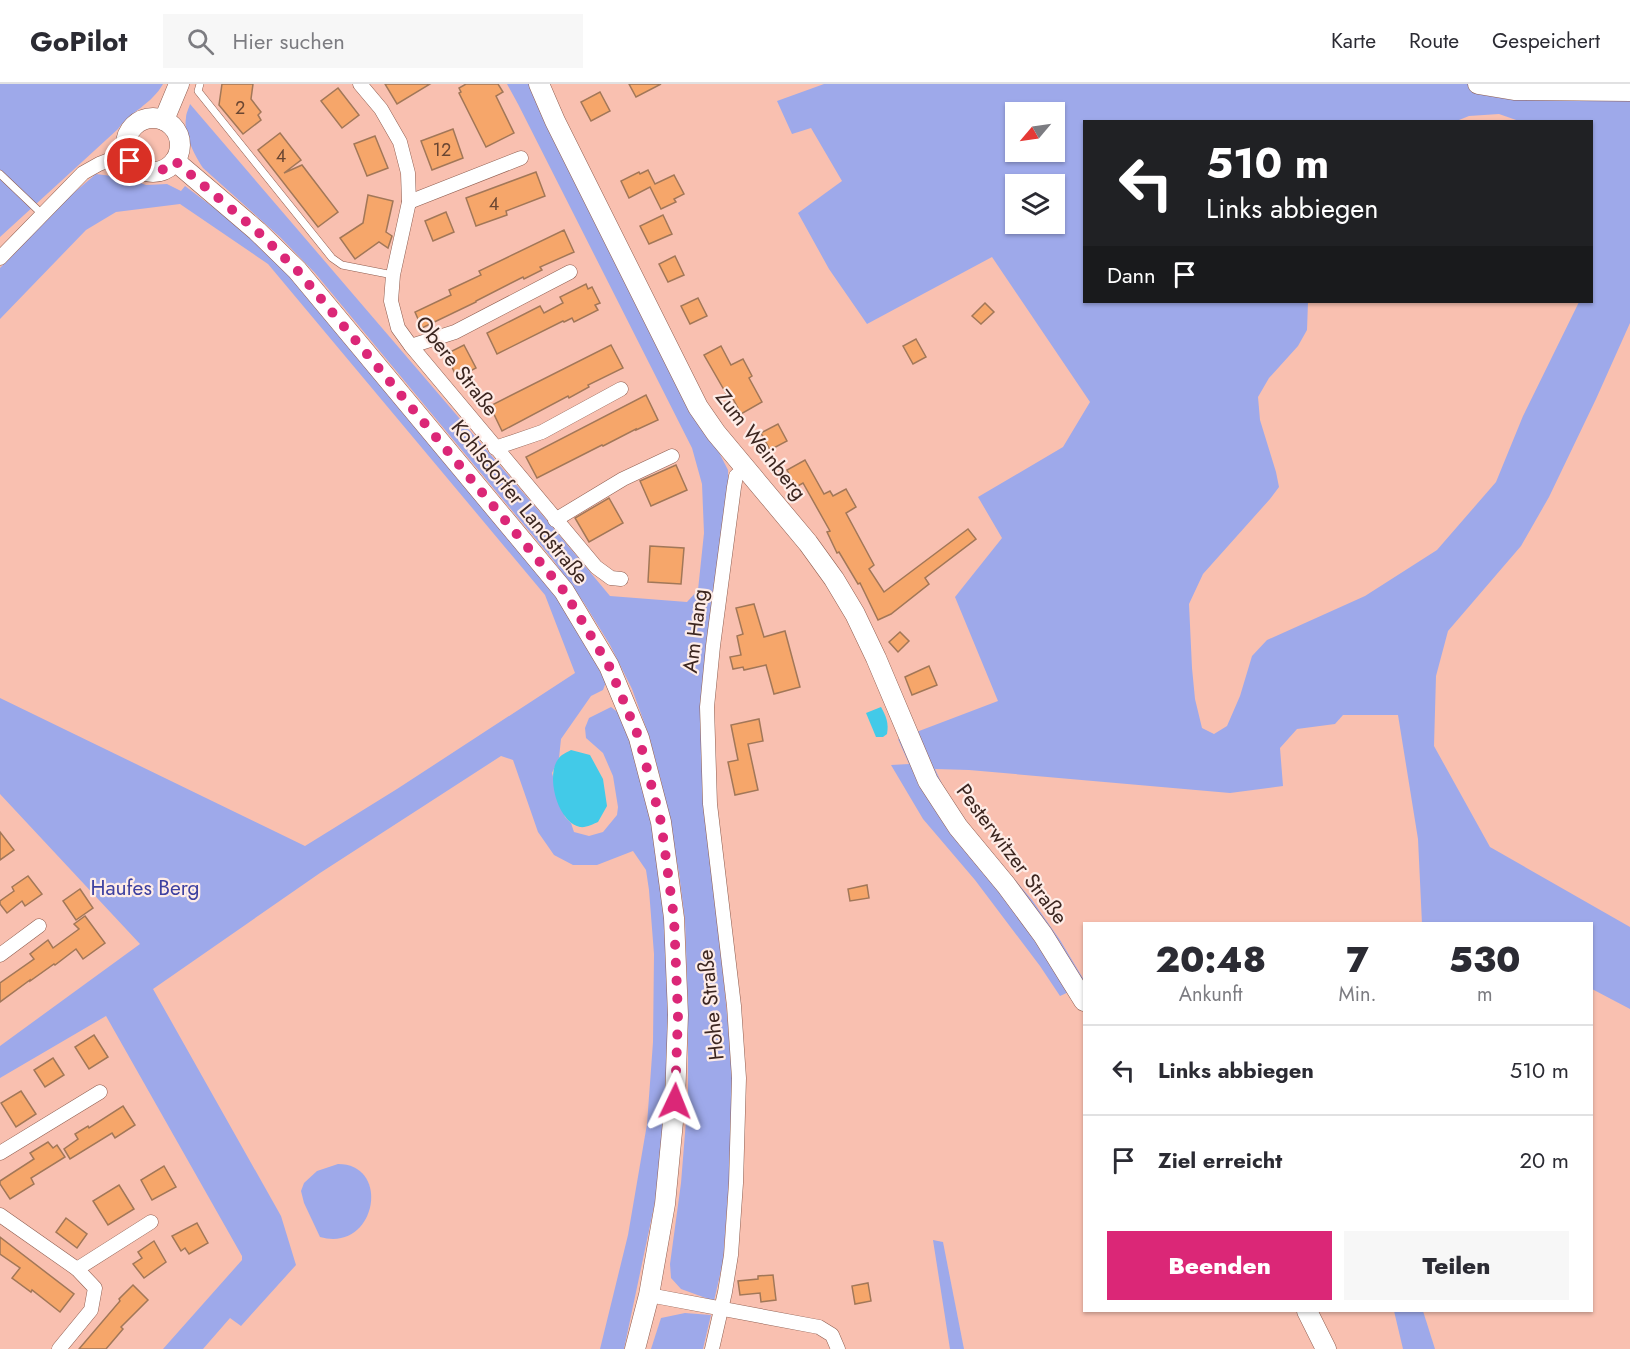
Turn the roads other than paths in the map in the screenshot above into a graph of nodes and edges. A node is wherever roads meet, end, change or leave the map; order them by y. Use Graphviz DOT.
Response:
graph roads {
  1 [pos="179,84"];
  2 [pos="360,84"];
  3 [pos="539,84"];
  4 [pos="1478,84"];
  5 [pos="199,88"];
  6 [pos="1630,91"];
  7 [pos="164,120"];
  8 [pos="127,153"];
  9 [pos="521,158"];
  10 [pos="175,161"];
  11 [pos="0,174"];
  12 [pos="409,201"];
  13 [pos="42,214"];
  14 [pos="0,258"];
  15 [pos="570,272"];
  16 [pos="393,275"];
  17 [pos="411,346"];
  18 [pos="621,389"];
  19 [pos="495,448"];
  20 [pos="672,456"];
  21 [pos="746,468"];
  22 [pos="555,520"];
  23 [pos="621,579"];
  24 [pos="921,766"];
  25 [pos="710,804"];
  26 [pos="39,926"];
  27 [pos="0,955"];
  28 [pos="1083,999"];
  29 [pos="100,1092"];
  30 [pos="0,1153"];
  31 [pos="0,1215"];
  32 [pos="151,1222"];
  33 [pos="77,1269"];
  34 [pos="649,1295"];
  35 [pos="721,1309"];
  36 [pos="1308,1312"];
  37 [pos="59,1349"];
  38 [pos="635,1349"];
  39 [pos="712,1349"];
  40 [pos="838,1349"];
  41 [pos="1326,1349"];
  1 -- 7 [label="street"];
  2 -- 12 [label="street, Obere Straße"];
  3 -- 21 [label="street, Zum Weinberg"];
  4 -- 6 [label="street"];
  5 -- 16 [label="lane"];
  7 -- 8 [label="street"];
  7 -- 10 [label="street"];
  8 -- 10 [label="street"];
  8 -- 13 [label="street"];
  9 -- 12 [label="street"];
  10 -- 34 [label="street, Kohlsdorfer Landstraße"];
  11 -- 13 [label="lane"];
  12 -- 16 [label="street, Obere Straße"];
  13 -- 14 [label="street"];
  15 -- 17 [label="street"];
  16 -- 17 [label="street, Obere Straße"];
  17 -- 19 [label="street, Obere Straße"];
  18 -- 19 [label="street"];
  19 -- 22 [label="street, Obere Straße"];
  20 -- 22 [label="street"];
  21 -- 24 [label="street, Zum Weinberg"];
  21 -- 25 [label="street, Am Hang"];
  22 -- 23 [label="street, Obere Straße"];
  24 -- 28 [label="street, Pesterwitzer Straße"];
  25 -- 35 [label="street, Hohe Straße"];
  26 -- 27 [label="street"];
  29 -- 30 [label="street"];
  31 -- 33 [label="street"];
  32 -- 33 [label="street"];
  33 -- 37 [label="street"];
  34 -- 35 [label="street"];
  34 -- 38 [label="street, Kohlsdorfer Landstraße"];
  35 -- 39 [label="street, Hohe Straße"];
  35 -- 40 [label="street"];
  36 -- 41 [label="street"];
}
